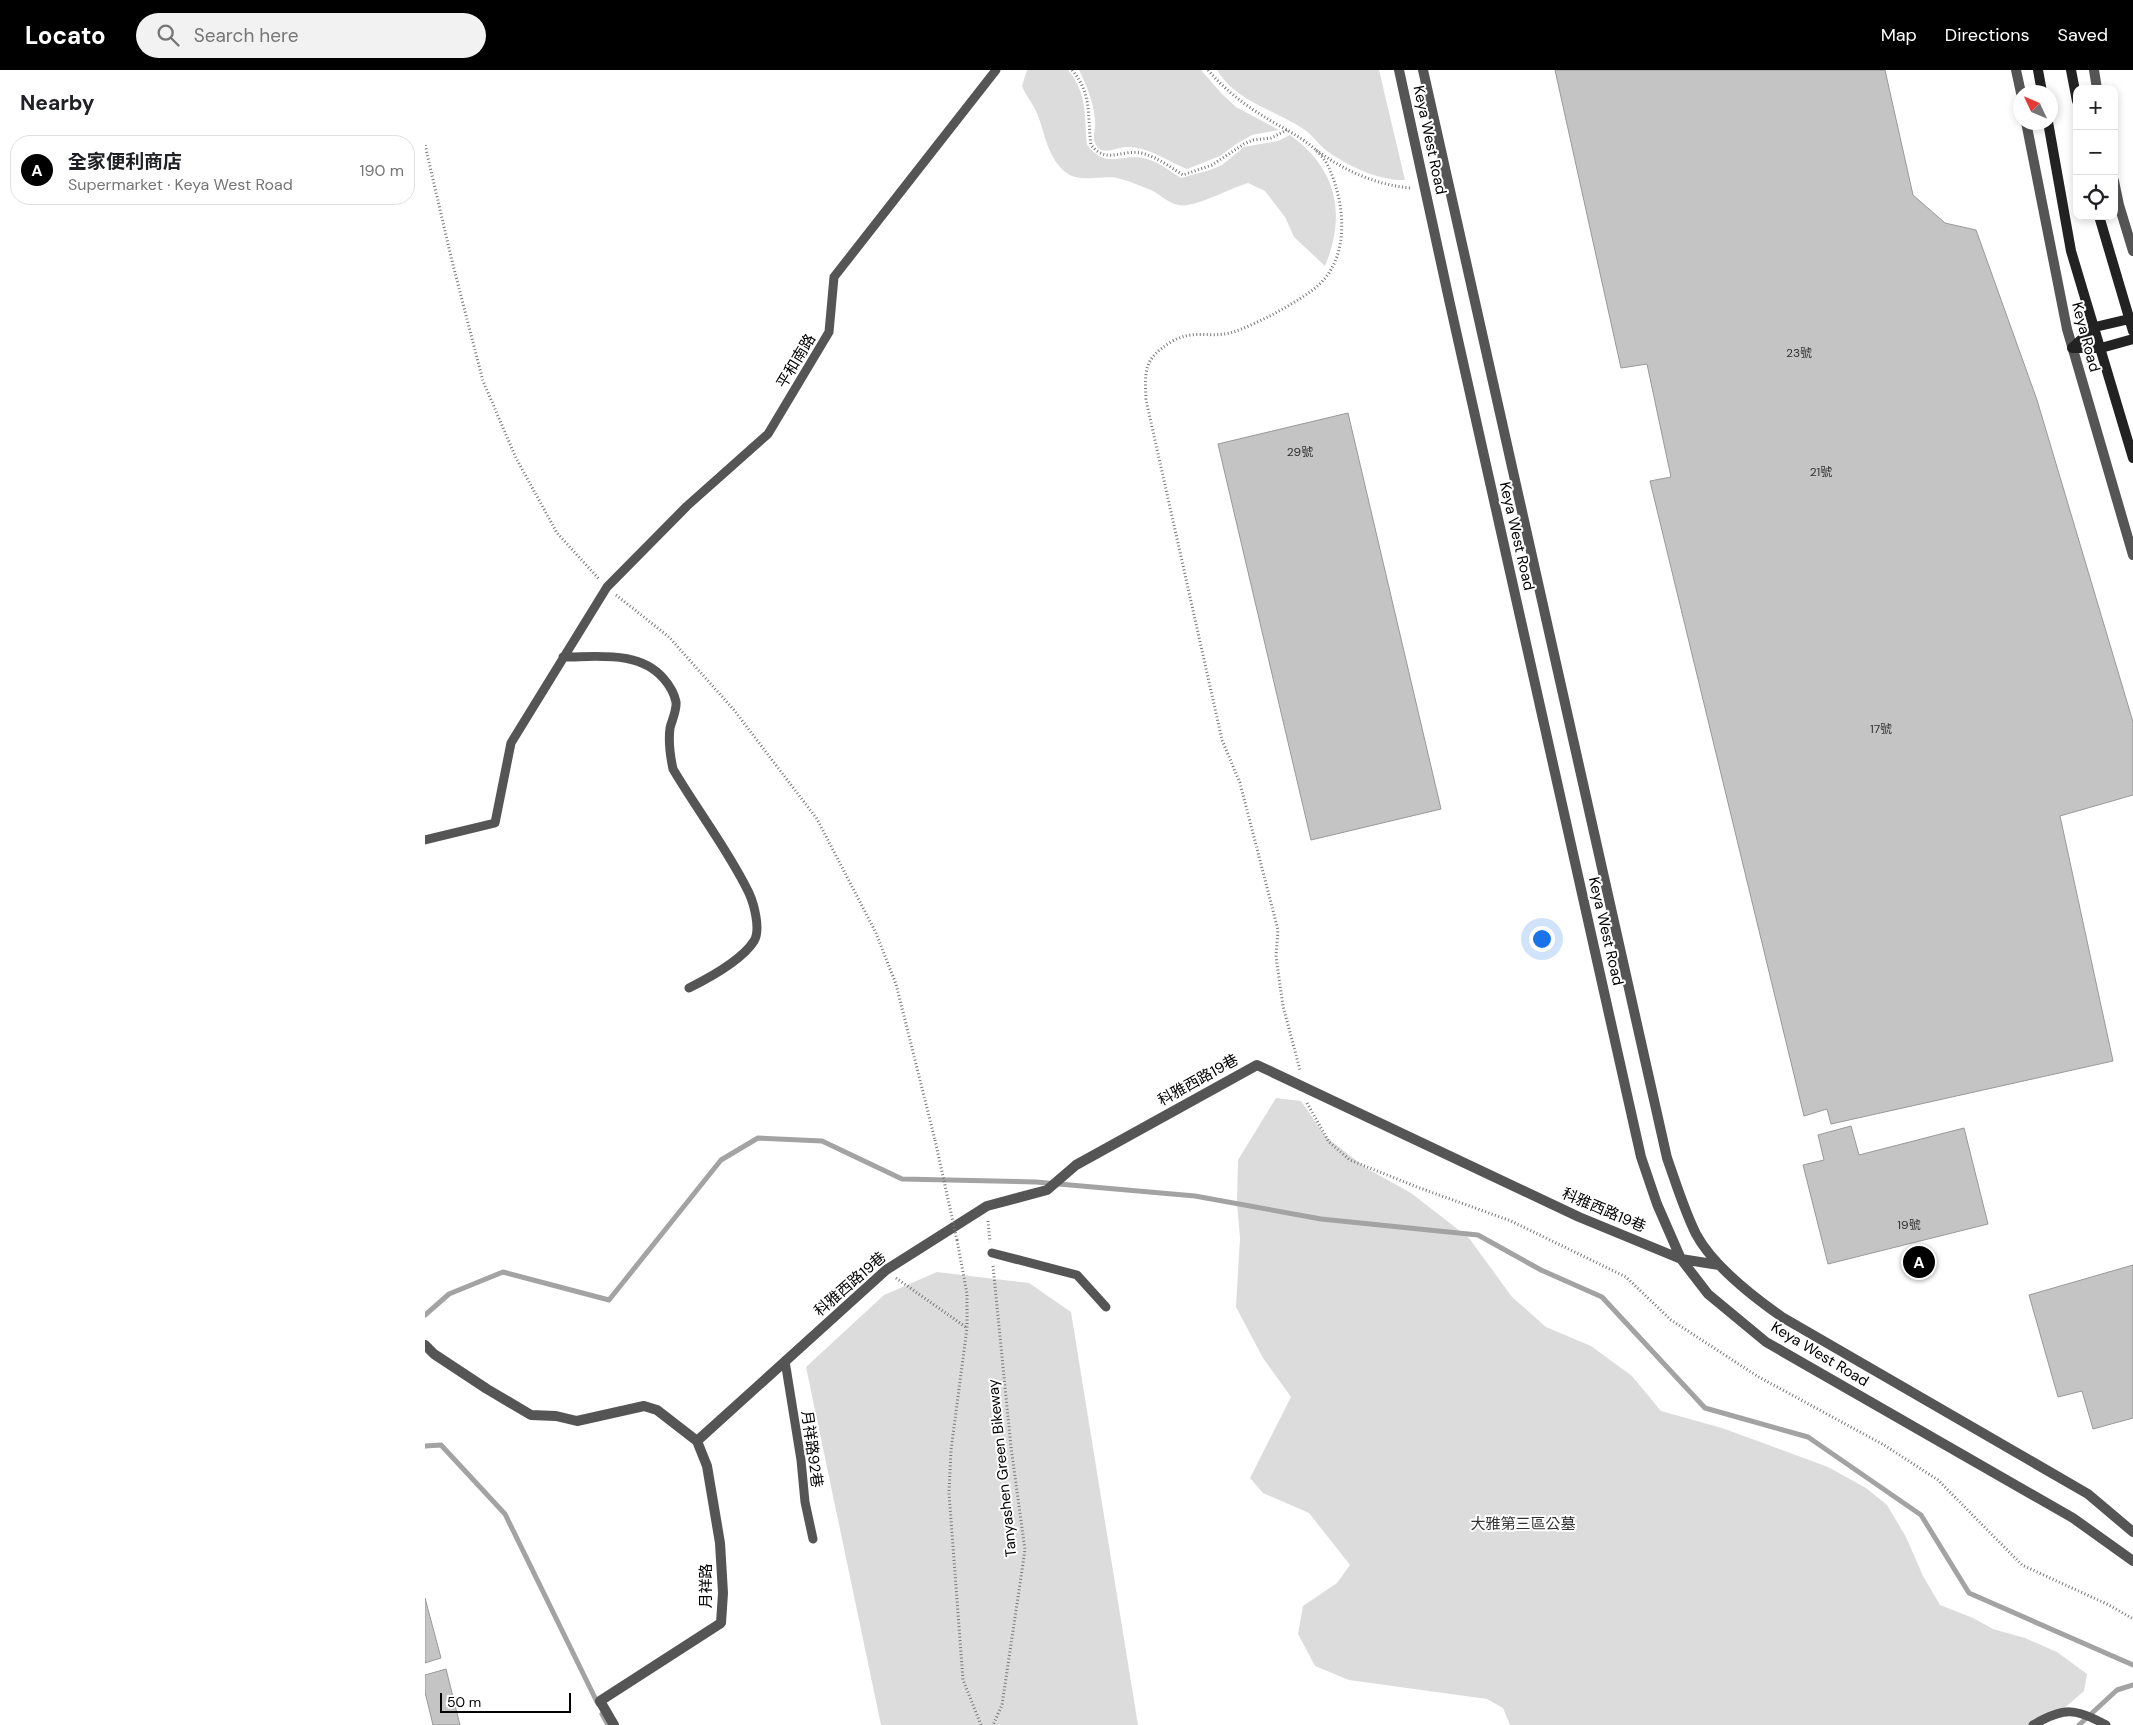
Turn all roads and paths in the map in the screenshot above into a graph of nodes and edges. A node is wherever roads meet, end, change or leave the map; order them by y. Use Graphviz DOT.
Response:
graph roads {
  1 [pos="996,70"];
  2 [pos="1072,70"];
  3 [pos="1208,70"];
  4 [pos="1399,70"];
  5 [pos="1423,70"];
  6 [pos="2016,70"];
  7 [pos="2038,70"];
  8 [pos="2071,70"];
  9 [pos="2094,70"];
  10 [pos="2019,85"];
  11 [pos="2041,85"];
  12 [pos="2074,85"];
  13 [pos="2096,85"];
  14 [pos="1287,130"];
  15 [pos="2028,130"];
  16 [pos="2049,130"];
  17 [pos="425,145"];
  18 [pos="1313,148"];
  19 [pos="1425,189"];
  20 [pos="2118,199"];
  21 [pos="2100,220"];
  22 [pos="2133,251"];
  23 [pos="2131,318"];
  24 [pos="2095,327"];
  25 [pos="2133,331"];
  26 [pos="2133,339"];
  27 [pos="2072,348"];
  28 [pos="2101,348"];
  29 [pos="2133,458"];
  30 [pos="2133,555"];
  31 [pos="607,588"];
  32 [pos="563,656"];
  33 [pos="425,840"];
  34 [pos="689,988"];
  35 [pos="1303,1086"];
  36 [pos="987,1206"];
  37 [pos="991,1253"];
  38 [pos="1681,1259"];
  39 [pos="1719,1265"];
  40 [pos="886,1270"];
  41 [pos="1106,1307"];
  42 [pos="967,1328"];
  43 [pos="425,1345"];
  44 [pos="785,1361"];
  45 [pos="697,1441"];
  46 [pos="2133,1532"];
  47 [pos="813,1539"];
  48 [pos="2133,1561"];
  49 [pos="2133,1619"];
  50 [pos="614,1725"];
  51 [pos="981,1725"];
  52 [pos="993,1725"];
  53 [pos="2033,1725"];
  54 [pos="2106,1725"];
  1 -- 31 [label="lane, 平和南路"];
  2 -- 14 [label="path"];
  3 -- 14 [label="path"];
  4 -- 19 [label="street, Keya West Road"];
  5 -- 39 [label="street, Keya West Road"];
  6 -- 10 [label="street"];
  7 -- 11 [label="street"];
  8 -- 12 [label="street"];
  9 -- 13 [label="street"];
  14 -- 18 [label="path"];
  15 -- 27 [label="street, Keya Road"];
  16 -- 24 [label="street, Keya Road"];
  17 -- 31 [label="path"];
  18 -- 19 [label="path"];
  18 -- 35 [label="path"];
  19 -- 38 [label="street, Keya West Road"];
  20 -- 22 [label="street"];
  21 -- 23 [label="street"];
  23 -- 24 [label="street"];
  23 -- 25 [label="street"];
  24 -- 27 [label="street"];
  24 -- 28 [label="street, Keya Road"];
  26 -- 28 [label="street"];
  27 -- 28 [label="street"];
  27 -- 30 [label="street, Keya Road"];
  28 -- 29 [label="street, Keya Road"];
  31 -- 32 [label="lane, 平和南路"];
  31 -- 42 [label="path, bridge"];
  32 -- 33 [label="lane, 平和南路"];
  32 -- 34 [label="lane"];
  35 -- 36 [label="street, 科雅西路19巷"];
  35 -- 38 [label="street, 科雅西路19巷"];
  35 -- 49 [label="path"];
  36 -- 37 [label="path, Tanyashen Green Bikeway"];
  36 -- 40 [label="street, 科雅西路19巷"];
  37 -- 41 [label="lane"];
  37 -- 52 [label="path, Tanyashen Green Bikeway"];
  38 -- 39 [label="street, 科雅西路19巷"];
  38 -- 48 [label="street, Keya West Road"];
  39 -- 46 [label="street, Keya West Road"];
  40 -- 42 [label="path"];
  40 -- 44 [label="street, 科雅西路19巷"];
  42 -- 51 [label="path"];
  43 -- 45 [label="street"];
  44 -- 45 [label="street"];
  44 -- 47 [label="lane, 月祥路92巷"];
  45 -- 50 [label="street, 月祥路"];
  53 -- 54 [label="lane"];
}
